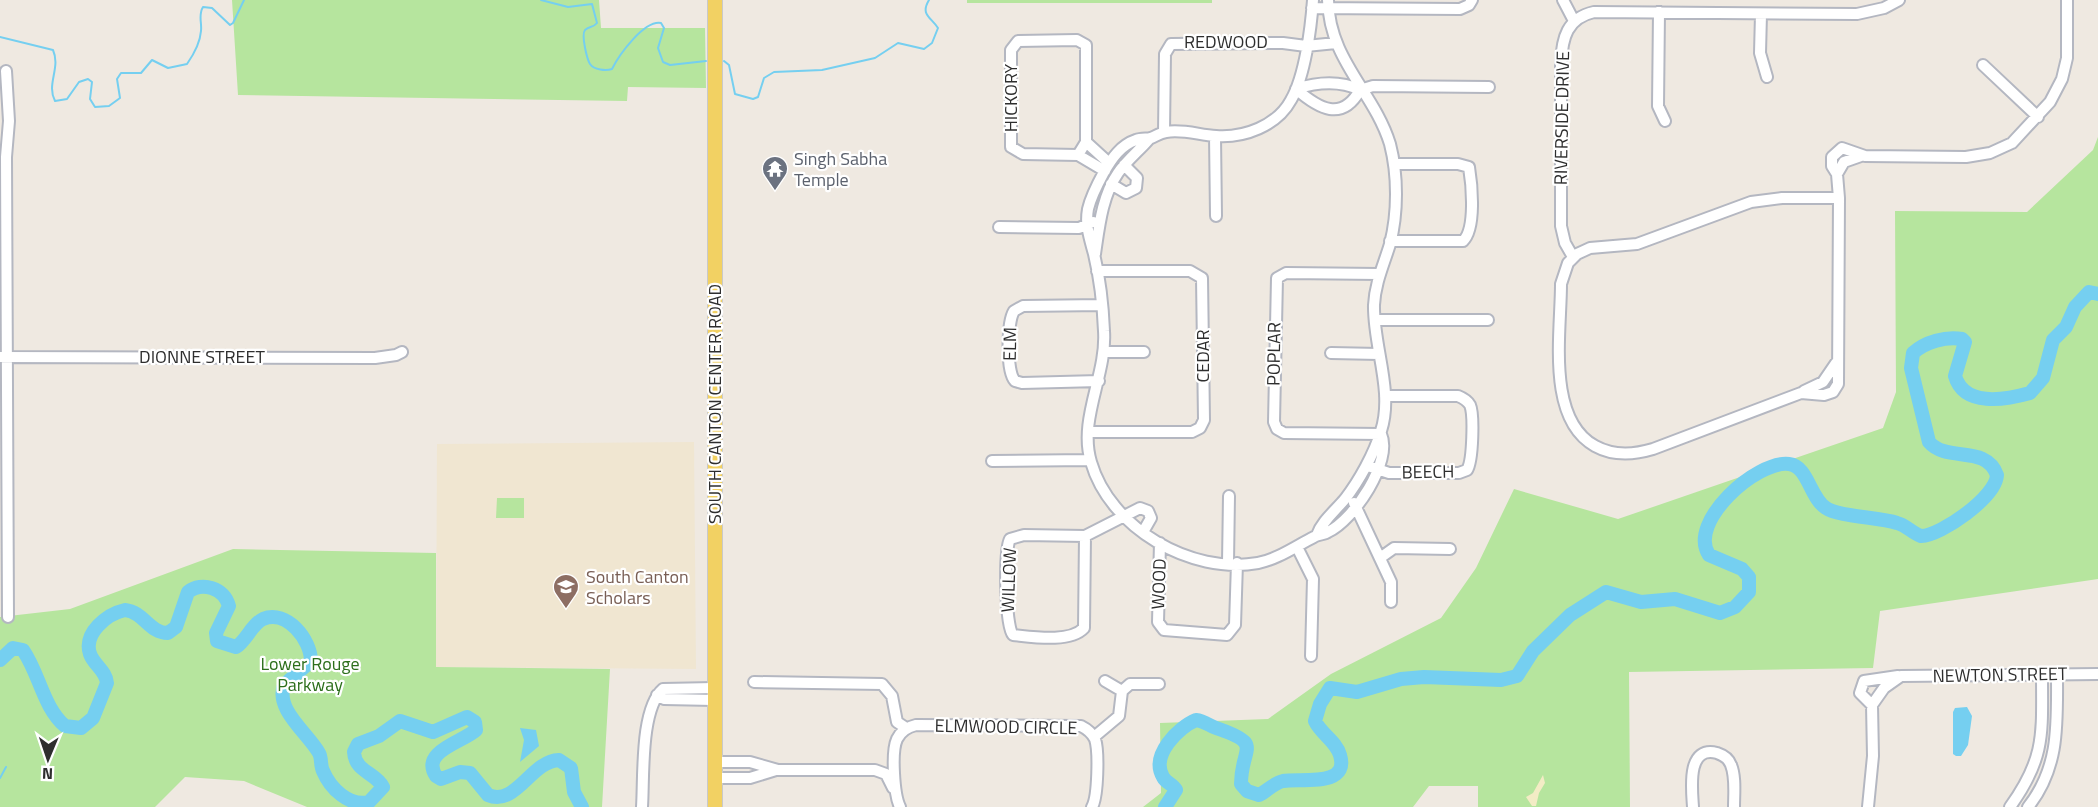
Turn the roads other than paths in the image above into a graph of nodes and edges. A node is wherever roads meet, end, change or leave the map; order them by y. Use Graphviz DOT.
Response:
graph roads {
  1 [pos="715,0"];
  2 [pos="1472,0"];
  3 [pos="1563,0"];
  4 [pos="1899,0"];
  5 [pos="2067,0"];
  6 [pos="1312,4"];
  7 [pos="1328,4"];
  8 [pos="1659,12"];
  9 [pos="1761,14"];
  10 [pos="1574,21"];
  11 [pos="1336,43"];
  12 [pos="1306,46"];
  13 [pos="1983,65"];
  14 [pos="6,71"];
  15 [pos="1767,77"];
  16 [pos="1489,87"];
  17 [pos="1296,89"];
  18 [pos="1360,90"];
  19 [pos="2038,117"];
  20 [pos="1665,121"];
  21 [pos="1164,132"];
  22 [pos="1215,136"];
  23 [pos="1150,138"];
  24 [pos="1086,142"];
  25 [pos="1078,155"];
  26 [pos="1394,164"];
  27 [pos="1107,167"];
  28 [pos="1121,169"];
  29 [pos="1112,184"];
  30 [pos="1839,198"];
  31 [pos="1216,216"];
  32 [pos="1100,222"];
  33 [pos="1087,224"];
  34 [pos="999,227"];
  35 [pos="1390,241"];
  36 [pos="1095,256"];
  37 [pos="1573,257"];
  38 [pos="1097,271"];
  39 [pos="1379,274"];
  40 [pos="1102,305"];
  41 [pos="1375,320"];
  42 [pos="1488,320"];
  43 [pos="402,352"];
  44 [pos="1104,352"];
  45 [pos="1144,352"];
  46 [pos="1330,353"];
  47 [pos="1379,354"];
  48 [pos="4,357"];
  49 [pos="1099,381"];
  50 [pos="1385,396"];
  51 [pos="1088,432"];
  52 [pos="1381,434"];
  53 [pos="1090,460"];
  54 [pos="992,461"];
  55 [pos="1365,465"];
  56 [pos="1378,470"];
  57 [pos="1229,496"];
  58 [pos="1346,497"];
  59 [pos="1357,505"];
  60 [pos="1124,516"];
  61 [pos="1143,532"];
  62 [pos="1317,535"];
  63 [pos="1085,536"];
  64 [pos="1160,543"];
  65 [pos="1297,548"];
  66 [pos="1450,549"];
  67 [pos="1380,558"];
  68 [pos="1232,563"];
  69 [pos="1391,602"];
  70 [pos="8,617"];
  71 [pos="1311,656"];
  72 [pos="2042,674"];
  73 [pos="2057,674"];
  74 [pos="2098,674"];
  75 [pos="1901,676"];
  76 [pos="1105,681"];
  77 [pos="754,682"];
  78 [pos="1159,684"];
  79 [pos="1122,691"];
  80 [pos="714,694"];
  81 [pos="1872,705"];
  82 [pos="906,728"];
  83 [pos="1094,737"];
  84 [pos="895,750"];
  85 [pos="715,762"];
  86 [pos="778,770"];
  87 [pos="875,770"];
  88 [pos="715,778"];
  89 [pos="895,794"];
  90 [pos="1868,801"];
  91 [pos="642,807"];
  92 [pos="715,807"];
  93 [pos="900,807"];
  94 [pos="1092,807"];
  95 [pos="1693,807"];
  96 [pos="1734,807"];
  97 [pos="1858,807"];
  98 [pos="2010,807"];
  99 [pos="2028,807"];
  1 -- 80 [label="main road, SOUTH CANTON CENTER ROAD"];
  2 -- 7 [label="street"];
  3 -- 10 [label="street"];
  4 -- 9 [label="street"];
  5 -- 19 [label="street"];
  6 -- 7 [label="street"];
  6 -- 12 [label="street"];
  7 -- 11 [label="street"];
  8 -- 9 [label="street"];
  8 -- 10 [label="street"];
  8 -- 20 [label="street"];
  9 -- 15 [label="street"];
  10 -- 37 [label="street, RIVERSIDE DRIVE"];
  11 -- 12 [label="street, REDWOOD"];
  11 -- 18 [label="street"];
  12 -- 17 [label="street"];
  12 -- 21 [label="street, REDWOOD"];
  13 -- 19 [label="street"];
  14 -- 48 [label="street"];
  16 -- 18 [label="street"];
  17 -- 18 [label="street"];
  17 -- 18 [label="street"];
  17 -- 22 [label="street"];
  18 -- 26 [label="street"];
  19 -- 30 [label="street"];
  21 -- 22 [label="street"];
  21 -- 23 [label="street"];
  22 -- 31 [label="street"];
  23 -- 27 [label="street"];
  23 -- 28 [label="street"];
  24 -- 25 [label="street"];
  24 -- 25 [label="street, HICKORY"];
  24 -- 27 [label="street"];
  25 -- 27 [label="street, HICKORY"];
  26 -- 35 [label="street"];
  26 -- 35 [label="street"];
  27 -- 28 [label="street"];
  27 -- 33 [label="street"];
  28 -- 29 [label="street"];
  28 -- 29 [label="street"];
  29 -- 32 [label="street"];
  30 -- 37 [label="street"];
  30 -- 37 [label="street"];
  32 -- 33 [label="street"];
  32 -- 36 [label="street"];
  33 -- 34 [label="street"];
  33 -- 36 [label="street"];
  35 -- 39 [label="street"];
  36 -- 38 [label="street"];
  38 -- 40 [label="street"];
  38 -- 51 [label="street, CEDAR"];
  39 -- 41 [label="street"];
  39 -- 52 [label="street, POPLAR"];
  40 -- 44 [label="street"];
  40 -- 49 [label="street, ELM"];
  41 -- 42 [label="street"];
  41 -- 47 [label="street"];
  43 -- 48 [label="street, DIONNE STREET"];
  44 -- 45 [label="street"];
  44 -- 49 [label="street"];
  46 -- 47 [label="street"];
  47 -- 50 [label="street"];
  48 -- 70 [label="street"];
  49 -- 51 [label="street"];
  50 -- 52 [label="street"];
  50 -- 56 [label="street, BEECH"];
  51 -- 53 [label="street"];
  52 -- 55 [label="street"];
  52 -- 56 [label="street"];
  53 -- 54 [label="street"];
  53 -- 60 [label="street"];
  55 -- 56 [label="street"];
  55 -- 58 [label="street"];
  56 -- 59 [label="street"];
  57 -- 68 [label="street"];
  58 -- 59 [label="street"];
  58 -- 62 [label="street"];
  59 -- 62 [label="street"];
  59 -- 67 [label="street"];
  60 -- 61 [label="street"];
  60 -- 61 [label="street"];
  60 -- 63 [label="street, WILLOW"];
  61 -- 64 [label="street"];
  62 -- 65 [label="street"];
  63 -- 63 [label="street, WILLOW"];
  64 -- 68 [label="street"];
  64 -- 68 [label="street, WOOD"];
  65 -- 68 [label="street"];
  65 -- 71 [label="street"];
  66 -- 67 [label="street"];
  67 -- 69 [label="street"];
  72 -- 73 [label="street, NEWTON STREET"];
  72 -- 75 [label="street, NEWTON STREET"];
  72 -- 98 [label="street"];
  73 -- 74 [label="street, NEWTON STREET"];
  73 -- 99 [label="street"];
  75 -- 81 [label="street"];
  75 -- 81 [label="street, NEWTON STREET"];
  76 -- 79 [label="street"];
  77 -- 82 [label="street"];
  78 -- 79 [label="street"];
  79 -- 83 [label="street"];
  80 -- 85 [label="main road, SOUTH CANTON CENTER ROAD"];
  80 -- 91 [label="street"];
  81 -- 90 [label="street"];
  82 -- 83 [label="street, ELMWOOD CIRCLE"];
  82 -- 84 [label="street"];
  83 -- 94 [label="street, ELMWOOD CIRCLE"];
  84 -- 87 [label="street"];
  84 -- 89 [label="street"];
  85 -- 86 [label="street"];
  85 -- 88 [label="main road, SOUTH CANTON CENTER ROAD"];
  86 -- 87 [label="street"];
  86 -- 88 [label="street"];
  87 -- 89 [label="street"];
  88 -- 92 [label="main road, SOUTH CANTON CENTER ROAD"];
  89 -- 93 [label="street"];
  90 -- 97 [label="street"];
  95 -- 96 [label="street"];
}
